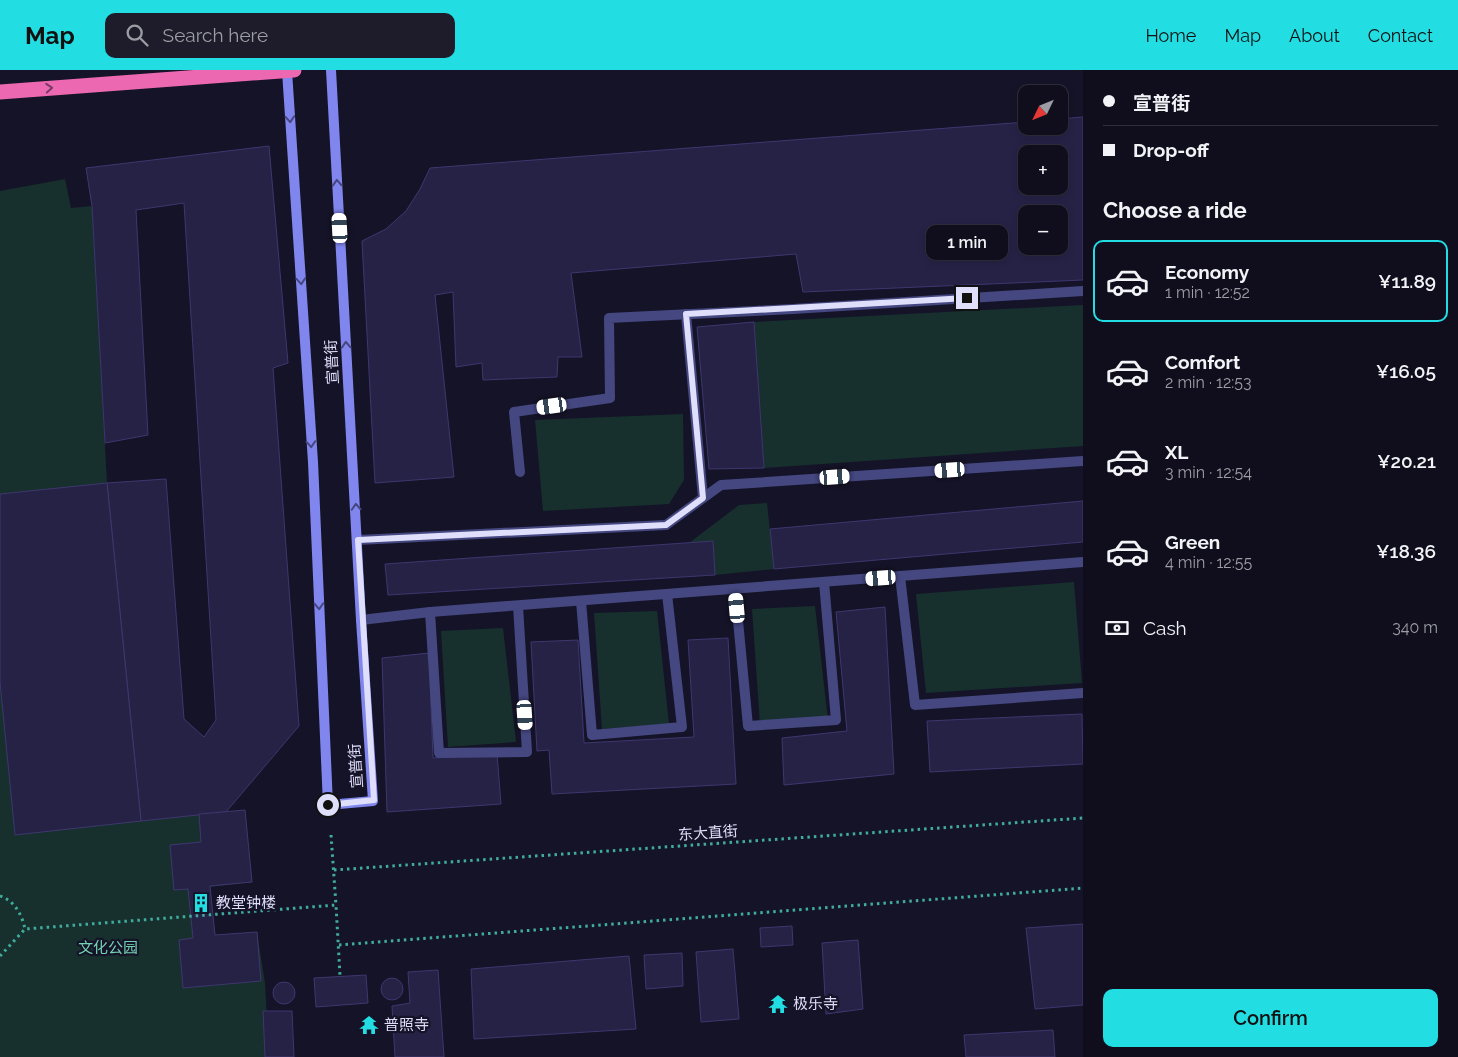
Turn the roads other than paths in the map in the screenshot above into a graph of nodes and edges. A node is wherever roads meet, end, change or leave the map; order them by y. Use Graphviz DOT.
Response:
graph roads {
  1 [pos="294,70"];
  2 [pos="331,70"];
  3 [pos="287,71"];
  4 [pos="0,92"];
  5 [pos="1083,291"];
  6 [pos="686,314"];
  7 [pos="1083,461"];
  8 [pos="520,472"];
  9 [pos="703,498"];
  10 [pos="358,540"];
  11 [pos="1083,562"];
  12 [pos="900,576"];
  13 [pos="824,582"];
  14 [pos="735,589"];
  15 [pos="667,594"];
  16 [pos="581,601"];
  17 [pos="518,606"];
  18 [pos="430,612"];
  19 [pos="361,620"];
  20 [pos="1083,693"];
  1 -- 3 [label="highway"];
  10 -- 2 [label="street, 宣普街, one-way"];
  4 -- 3 [label="highway, one-way"];
  3 -- 19 [label="street, 宣普街, one-way"];
  5 -- 6 [label="lane"];
  6 -- 8 [label="lane"];
  6 -- 9 [label="lane"];
  7 -- 9 [label="lane"];
  9 -- 10 [label="lane"];
  10 -- 19 [label="street, 宣普街"];
  11 -- 12 [label="lane"];
  12 -- 13 [label="lane"];
  12 -- 20 [label="lane"];
  13 -- 14 [label="lane"];
  13 -- 14 [label="lane"];
  14 -- 15 [label="lane"];
  15 -- 16 [label="lane"];
  15 -- 16 [label="lane"];
  16 -- 17 [label="lane"];
  17 -- 18 [label="lane"];
  17 -- 18 [label="lane"];
  18 -- 19 [label="lane"];
}
